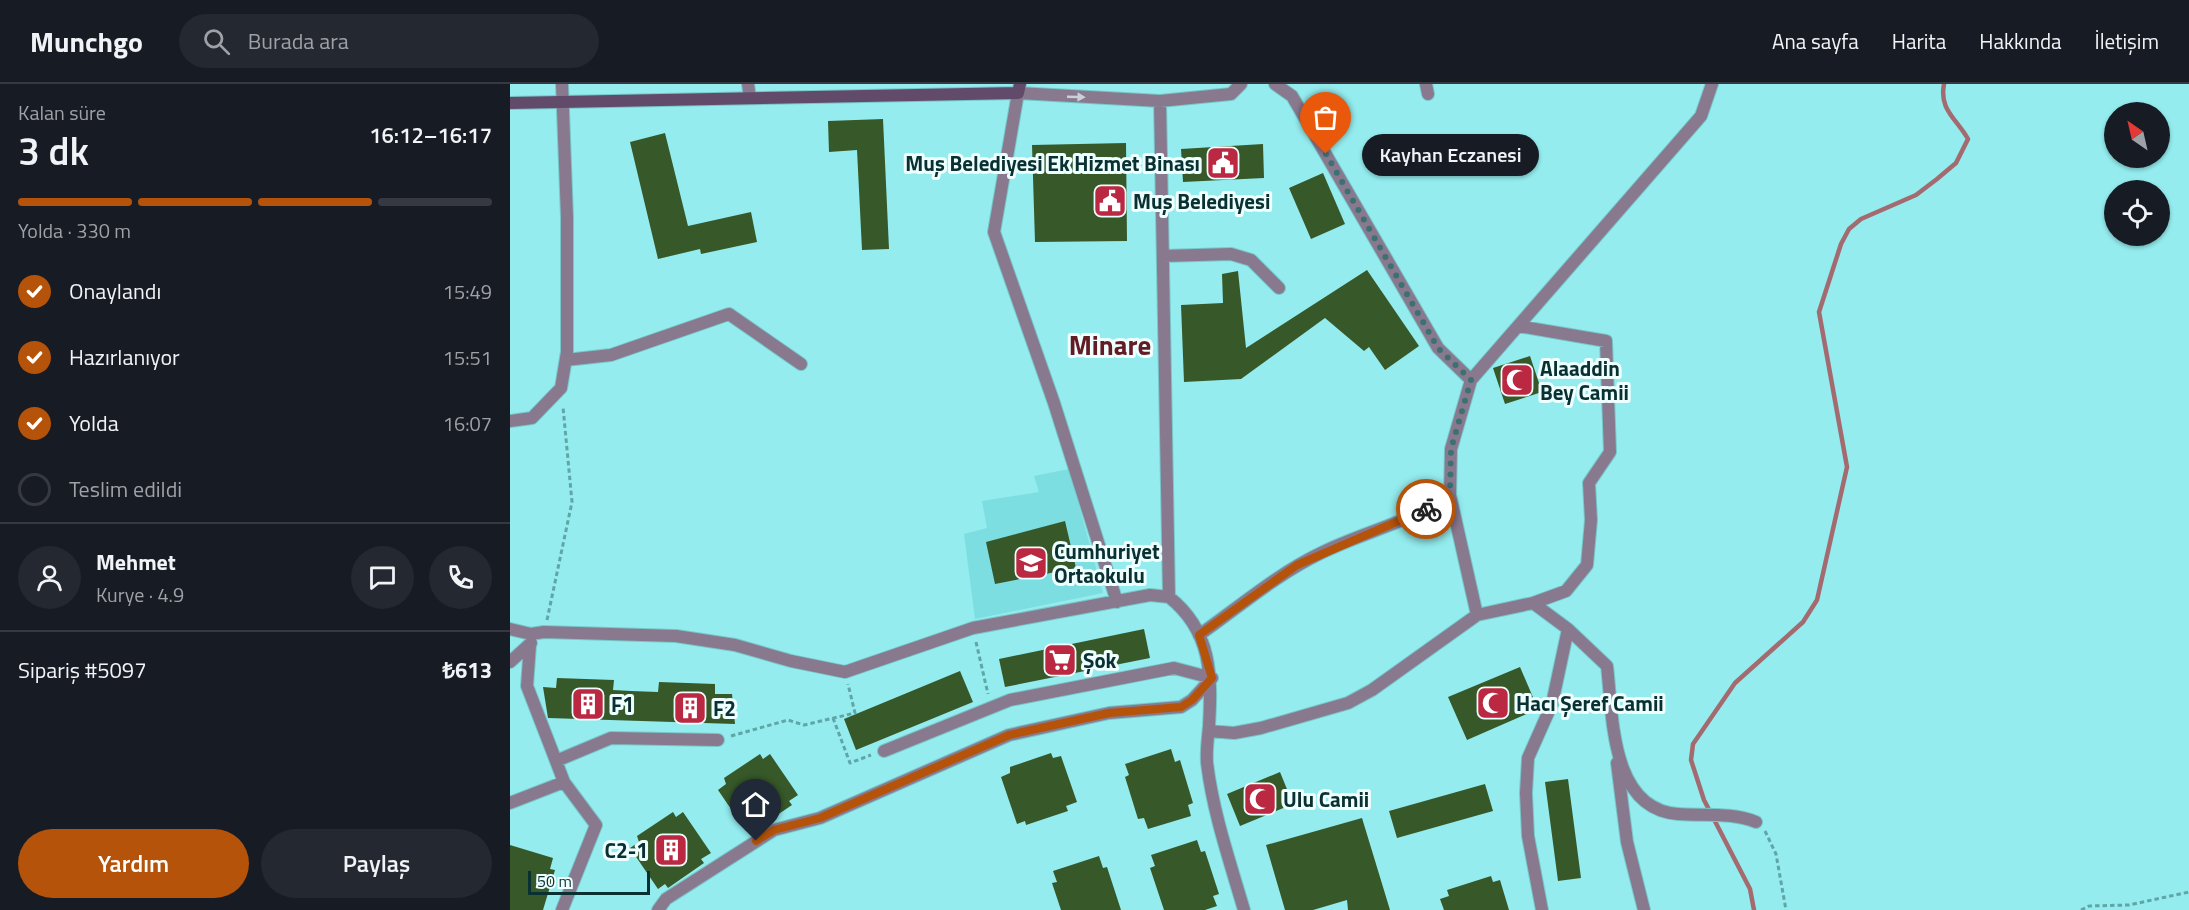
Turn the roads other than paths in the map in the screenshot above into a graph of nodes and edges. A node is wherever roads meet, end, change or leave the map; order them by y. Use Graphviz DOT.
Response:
graph roads {
  1 [pos="562,84"];
  2 [pos="748,84"];
  3 [pos="1241,84"];
  4 [pos="1275,84"];
  5 [pos="1712,84"];
  6 [pos="1019,88"];
  7 [pos="750,98"];
  8 [pos="1160,100"];
  9 [pos="562,102"];
  10 [pos="510,104"];
  11 [pos="1163,256"];
  12 [pos="1280,288"];
  13 [pos="1518,326"];
  14 [pos="566,360"];
  15 [pos="801,364"];
  16 [pos="1471,380"];
  17 [pos="510,421"];
  18 [pos="1450,495"];
  19 [pos="1169,597"];
  20 [pos="1117,602"];
  21 [pos="1533,603"];
  22 [pos="1478,615"];
  23 [pos="510,629"];
  24 [pos="1568,629"];
  25 [pos="544,632"];
  26 [pos="1199,635"];
  27 [pos="530,645"];
  28 [pos="510,663"];
  29 [pos="1212,678"];
  30 [pos="1209,731"];
  31 [pos="1615,738"];
  32 [pos="718,740"];
  33 [pos="884,751"];
  34 [pos="556,760"];
  35 [pos="564,782"];
  36 [pos="510,803"];
  37 [pos="1755,822"];
  38 [pos="666,899"];
  39 [pos="561,910"];
  40 [pos="648,910"];
  41 [pos="658,910"];
  42 [pos="1244,910"];
  43 [pos="1542,910"];
  44 [pos="1644,910"];
  1 -- 9 [label="street"];
  2 -- 7 [label="street"];
  3 -- 8 [label="street"];
  4 -- 16 [label="street"];
  5 -- 13 [label="street"];
  6 -- 7 [label="street"];
  6 -- 8 [label="street, one-way"];
  6 -- 20 [label="street"];
  7 -- 9 [label="street"];
  8 -- 11 [label="street"];
  9 -- 10 [label="street"];
  9 -- 14 [label="street"];
  11 -- 12 [label="street"];
  11 -- 19 [label="street"];
  13 -- 16 [label="street"];
  13 -- 21 [label="street"];
  14 -- 15 [label="street"];
  14 -- 17 [label="street"];
  16 -- 18 [label="street"];
  18 -- 22 [label="street"];
  18 -- 26 [label="street"];
  19 -- 20 [label="street"];
  19 -- 26 [label="street"];
  20 -- 25 [label="street"];
  21 -- 22 [label="street"];
  21 -- 24 [label="street"];
  22 -- 30 [label="street"];
  23 -- 25 [label="street"];
  24 -- 31 [label="street"];
  24 -- 43 [label="street"];
  25 -- 27 [label="street"];
  26 -- 29 [label="street"];
  27 -- 28 [label="street"];
  27 -- 34 [label="street"];
  29 -- 30 [label="street"];
  29 -- 33 [label="street"];
  29 -- 38 [label="street"];
  30 -- 42 [label="street"];
  31 -- 37 [label="street"];
  31 -- 44 [label="street"];
  32 -- 34 [label="street"];
  34 -- 35 [label="street"];
  35 -- 36 [label="street"];
  35 -- 39 [label="street"];
  38 -- 40 [label="street"];
  38 -- 41 [label="street"];
}
